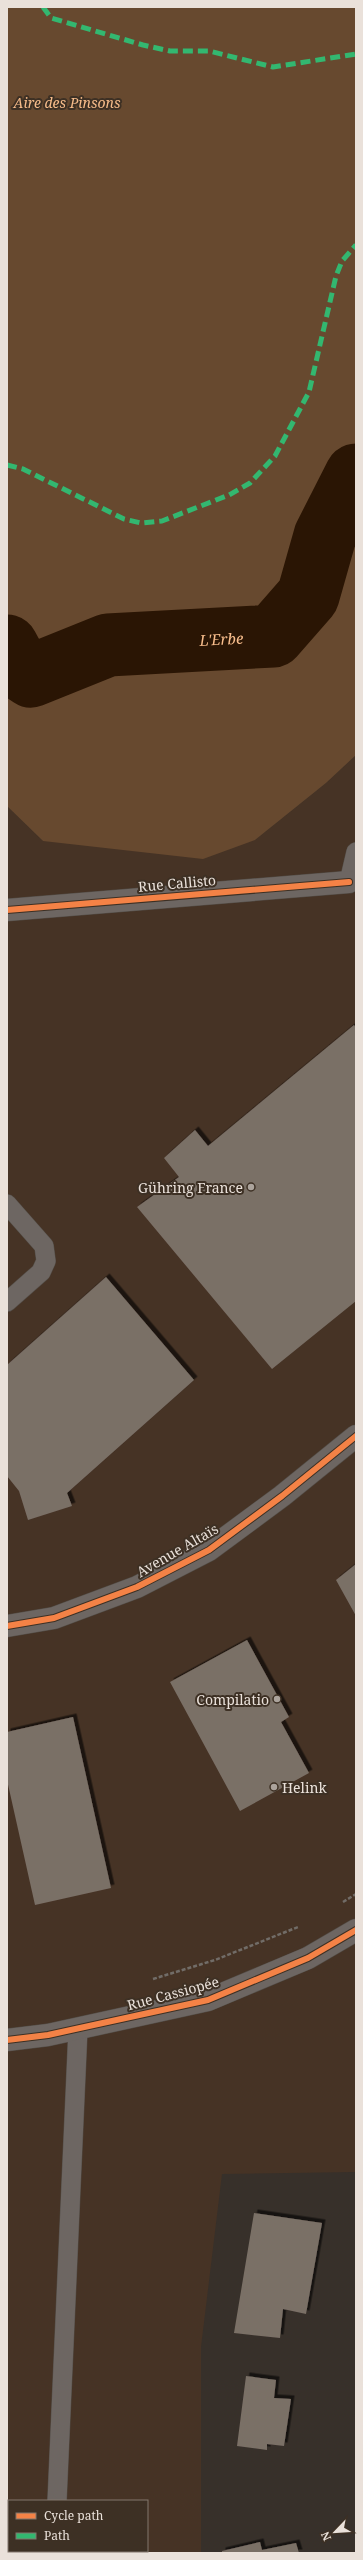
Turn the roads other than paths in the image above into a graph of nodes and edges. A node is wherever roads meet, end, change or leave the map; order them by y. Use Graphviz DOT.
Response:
graph roads {
  1 [pos="356,852"];
  2 [pos="349,882"];
  3 [pos="7,910"];
  4 [pos="7,1204"];
  5 [pos="7,1302"];
  6 [pos="356,1436"];
  7 [pos="7,1626"];
  8 [pos="356,1930"];
  9 [pos="78,2029"];
  10 [pos="7,2040"];
  11 [pos="57,2500"];
  1 -- 2 [label="lane"];
  2 -- 3 [label="street, Rue Callisto"];
  4 -- 5 [label="lane"];
  6 -- 7 [label="street, Avenue Altaïs"];
  8 -- 9 [label="street, Rue Cassiopée"];
  9 -- 10 [label="street, Rue Cassiopée"];
  9 -- 11 [label="lane"];
}
